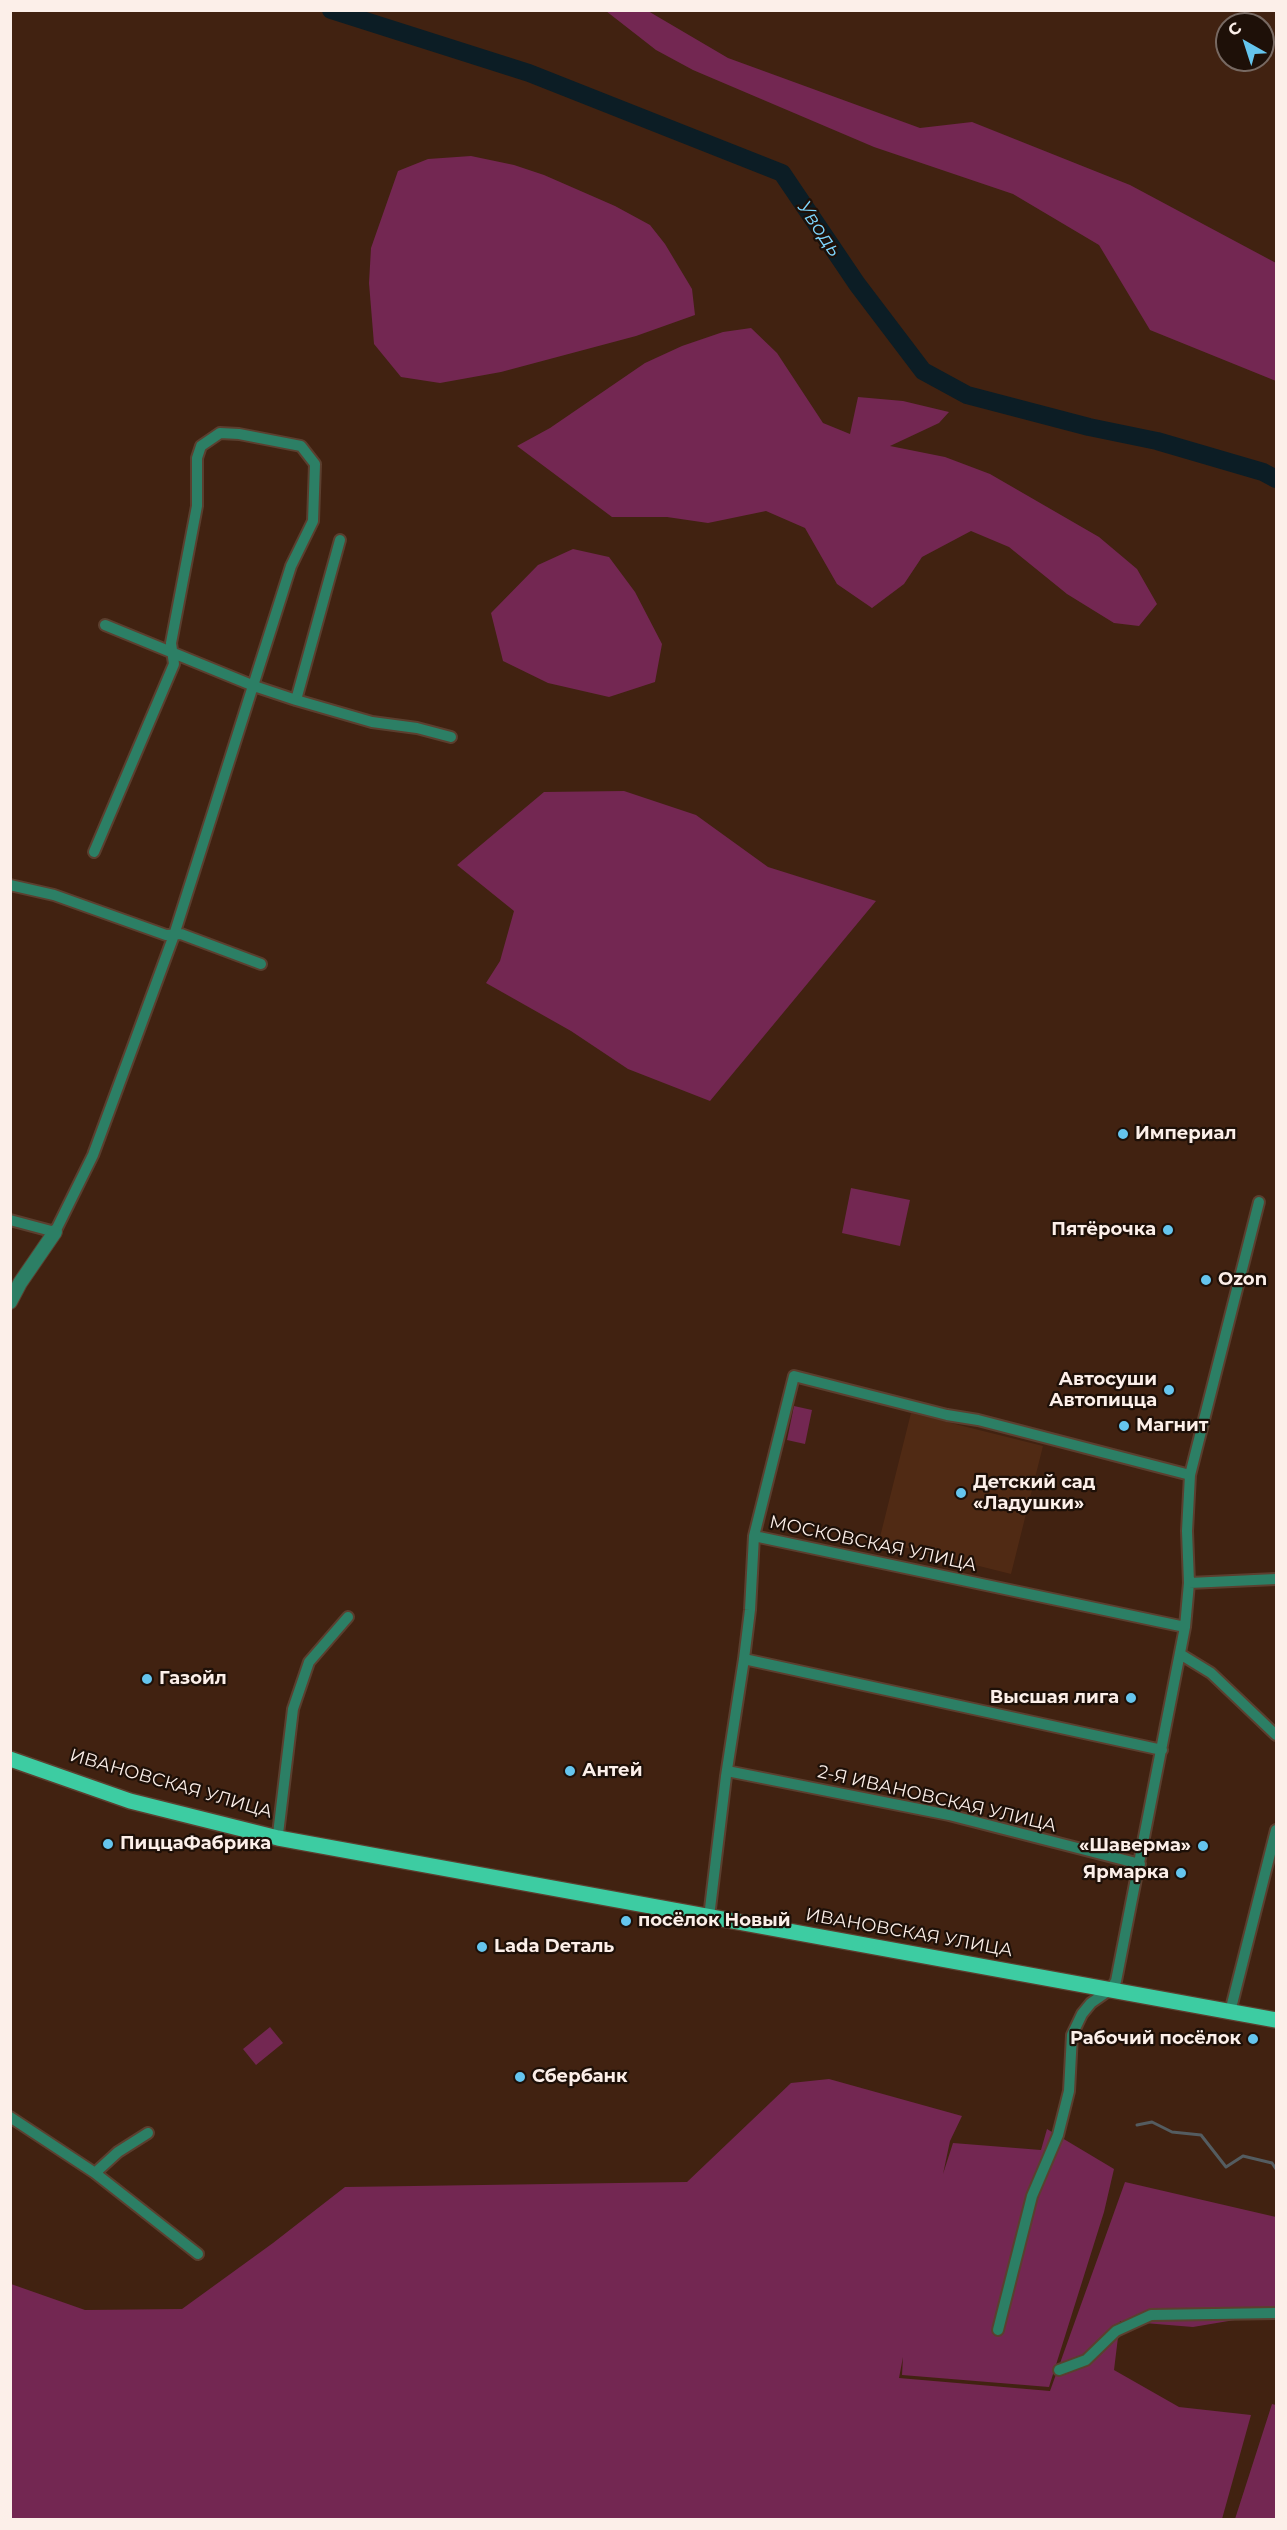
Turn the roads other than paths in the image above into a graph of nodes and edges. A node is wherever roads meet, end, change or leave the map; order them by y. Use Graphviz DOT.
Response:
graph roads {
  1 [pos="340,540"];
  2 [pos="105,625"];
  3 [pos="174,655"];
  4 [pos="254,686"];
  5 [pos="296,700"];
  6 [pos="451,737"];
  7 [pos="94,852"];
  8 [pos="10,885"];
  9 [pos="174,935"];
  10 [pos="261,964"];
  11 [pos="1259,1202"];
  12 [pos="10,1220"];
  13 [pos="55,1232"];
  14 [pos="10,1302"];
  15 [pos="1190,1475"];
  16 [pos="753,1536"];
  17 [pos="1276,1579"];
  18 [pos="1189,1583"];
  19 [pos="348,1617"];
  20 [pos="1185,1627"];
  21 [pos="1179,1654"];
  22 [pos="744,1659"];
  23 [pos="1276,1736"];
  24 [pos="1161,1750"];
  25 [pos="10,1757"];
  26 [pos="727,1771"];
  27 [pos="1276,1830"];
  28 [pos="278,1834"];
  29 [pos="322,1845"];
  30 [pos="1140,1864"];
  31 [pos="709,1917"];
  32 [pos="1111,1989"];
  33 [pos="1230,2012"];
  34 [pos="1276,2020"];
  35 [pos="10,2117"];
  36 [pos="148,2133"];
  37 [pos="94,2173"];
  38 [pos="198,2254"];
  39 [pos="1276,2313"];
  40 [pos="998,2330"];
  41 [pos="1059,2370"];
  1 -- 5 [label="street"];
  2 -- 3 [label="street"];
  3 -- 4 [label="street"];
  3 -- 4 [label="street"];
  3 -- 7 [label="street"];
  4 -- 5 [label="street"];
  4 -- 9 [label="street"];
  5 -- 6 [label="street"];
  8 -- 9 [label="street"];
  9 -- 10 [label="street"];
  9 -- 13 [label="street"];
  11 -- 15 [label="street"];
  12 -- 13 [label="street"];
  13 -- 14 [label="street"];
  15 -- 16 [label="street"];
  15 -- 18 [label="street"];
  16 -- 20 [label="street, МОСКОВСКАЯ УЛИЦА"];
  16 -- 22 [label="street, МОСКОВСКАЯ УЛИЦА"];
  17 -- 18 [label="street"];
  18 -- 20 [label="street"];
  19 -- 28 [label="street"];
  20 -- 21 [label="street"];
  21 -- 23 [label="street"];
  21 -- 24 [label="street"];
  22 -- 24 [label="street"];
  22 -- 26 [label="street, МОСКОВСКАЯ УЛИЦА"];
  24 -- 30 [label="street"];
  25 -- 28 [label="main road, ИВАНОВСКАЯ УЛИЦА"];
  25 -- 29 [label="main road, ИВАНОВСКАЯ УЛИЦА"];
  26 -- 30 [label="street, 2-Я ИВАНОВСКАЯ УЛИЦА"];
  26 -- 31 [label="street, МОСКОВСКАЯ УЛИЦА"];
  27 -- 33 [label="street"];
  28 -- 29 [label="main road, ИВАНОВСКАЯ УЛИЦА"];
  29 -- 31 [label="main road, ИВАНОВСКАЯ УЛИЦА"];
  30 -- 32 [label="street"];
  31 -- 32 [label="main road, ИВАНОВСКАЯ УЛИЦА"];
  32 -- 33 [label="main road, ИВАНОВСКАЯ УЛИЦА"];
  32 -- 40 [label="street"];
  33 -- 34 [label="main road, ИВАНОВСКАЯ УЛИЦА"];
  35 -- 37 [label="street"];
  36 -- 37 [label="street"];
  37 -- 38 [label="street"];
  39 -- 41 [label="street"];
}
